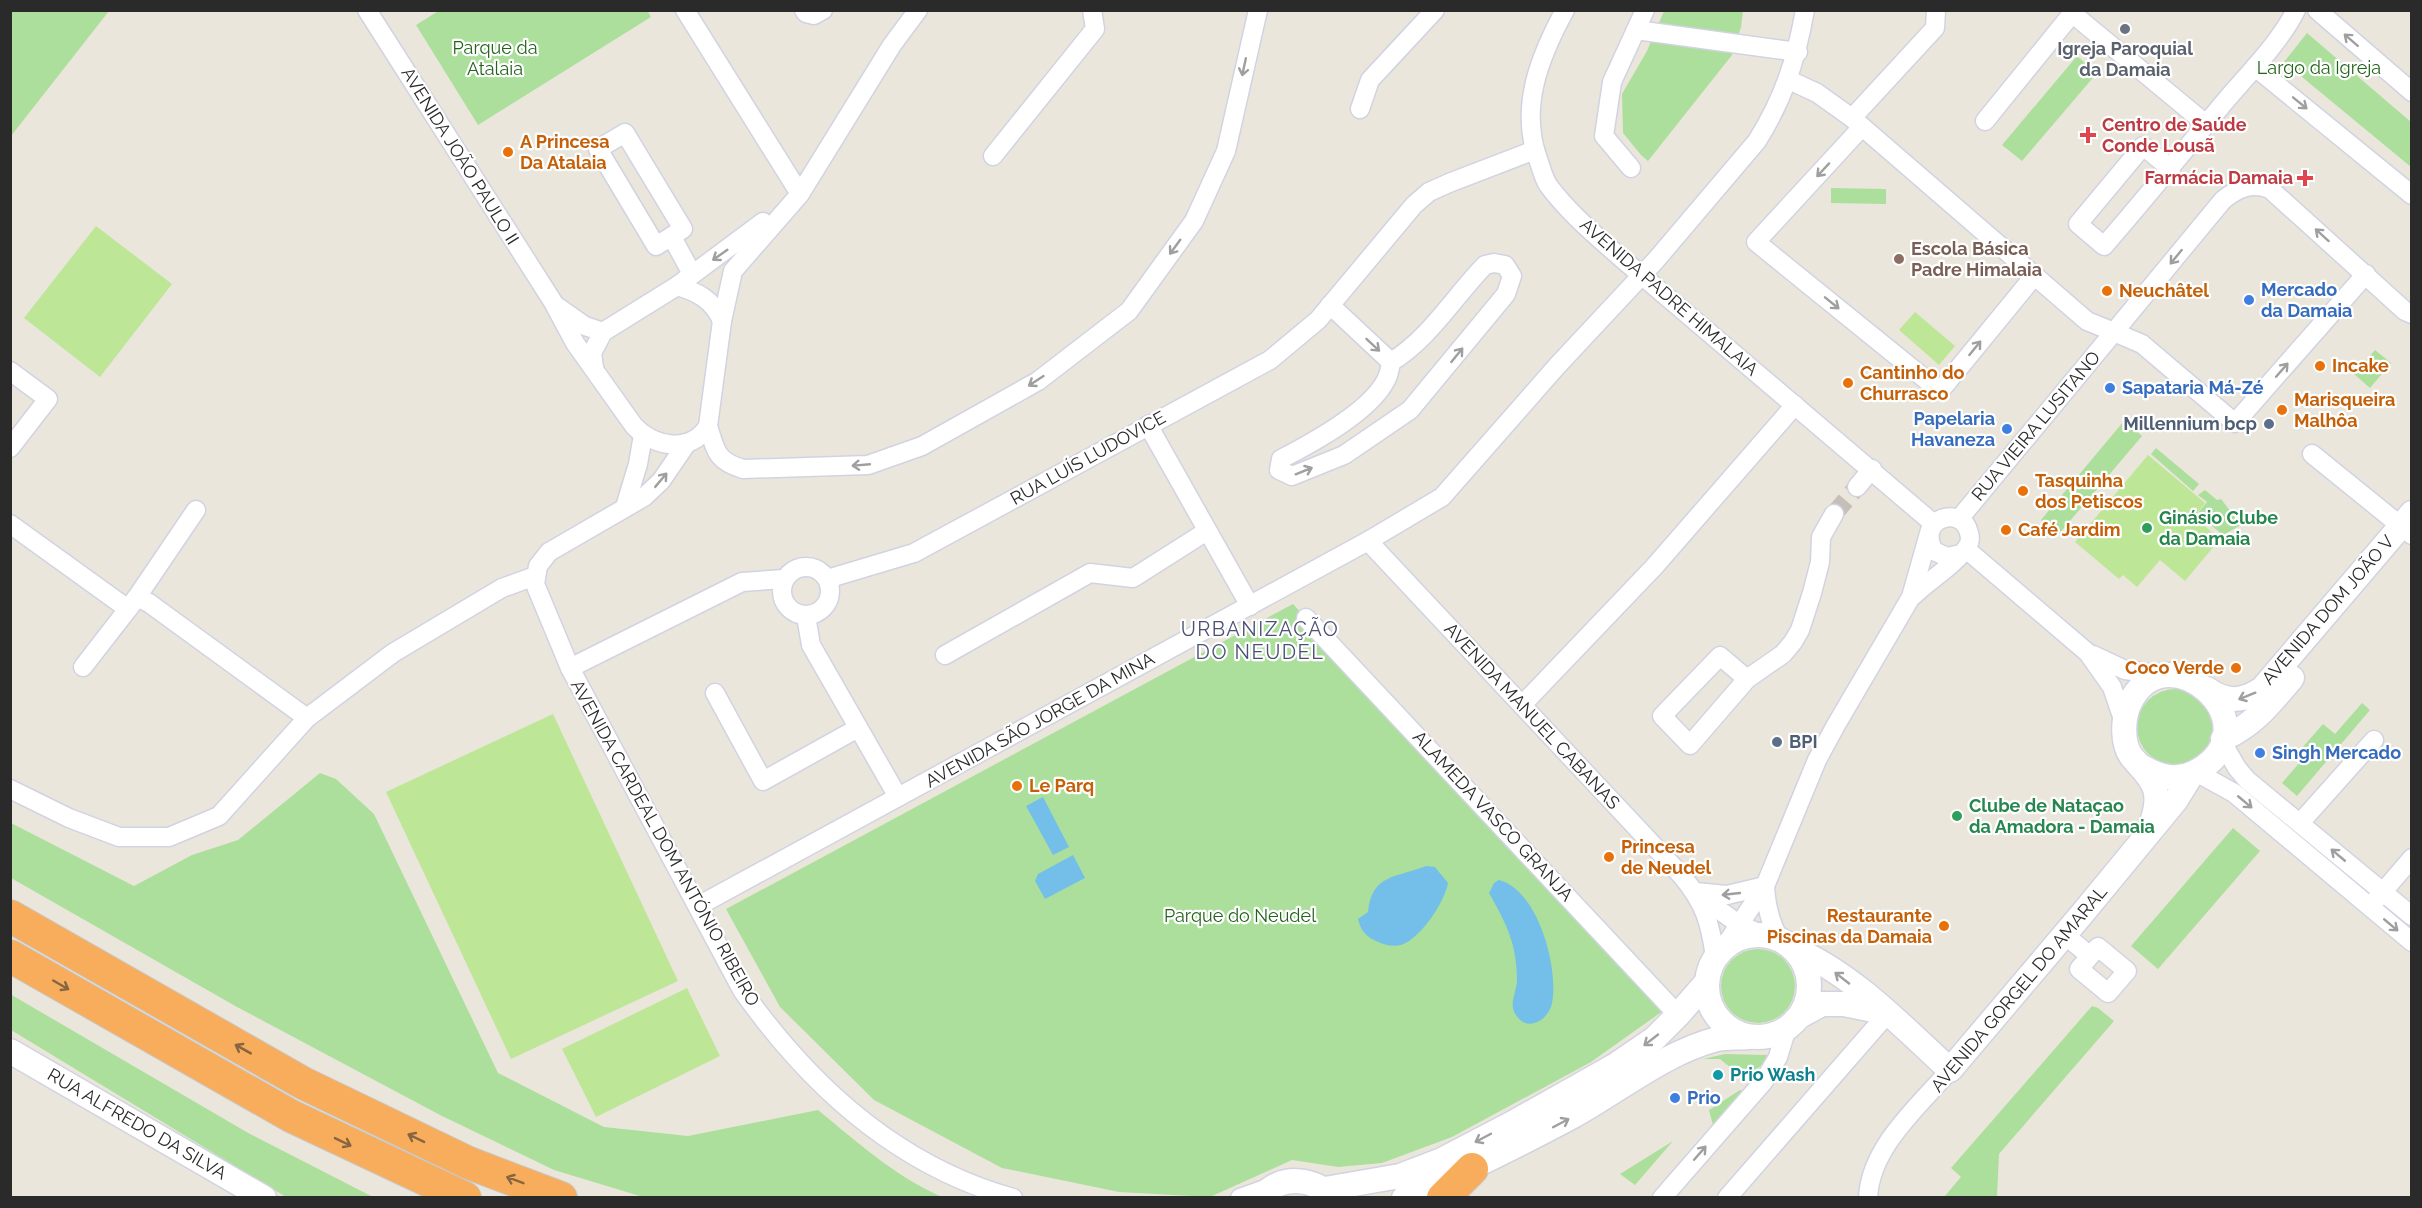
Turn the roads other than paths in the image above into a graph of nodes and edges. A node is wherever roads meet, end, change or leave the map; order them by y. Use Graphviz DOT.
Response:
graph roads {
  1 [pos="367,10"];
  2 [pos="685,10"];
  3 [pos="804,10"];
  4 [pos="823,10"];
  5 [pos="918,10"];
  6 [pos="1092,10"];
  7 [pos="1243,10"];
  8 [pos="1257,10"];
  9 [pos="1435,10"];
  10 [pos="1565,10"];
  11 [pos="1645,10"];
  12 [pos="1805,10"];
  13 [pos="1936,10"];
  14 [pos="2295,10"];
  15 [pos="2317,10"];
  16 [pos="2074,12"];
  17 [pos="1252,30"];
  18 [pos="1636,30"];
  19 [pos="1798,52"];
  20 [pos="2255,67"];
  21 [pos="1789,80"];
  22 [pos="2412,92"];
  23 [pos="1360,109"];
  24 [pos="1985,121"];
  25 [pos="1857,123"];
  26 [pos="2206,124"];
  27 [pos="1535,150"];
  28 [pos="993,156"];
  29 [pos="1630,168"];
  30 [pos="2171,169"];
  31 [pos="800,194"];
  32 [pos="2412,195"];
  33 [pos="672,237"];
  34 [pos="692,274"];
  35 [pos="2366,274"];
  36 [pos="1643,275"];
  37 [pos="2035,275"];
  38 [pos="677,286"];
  39 [pos="553,302"];
  40 [pos="1330,305"];
  41 [pos="2412,314"];
  42 [pos="722,321"];
  43 [pos="603,332"];
  44 [pos="2114,332"];
  45 [pos="1391,362"];
  46 [pos="594,367"];
  47 [pos="10,371"];
  48 [pos="1795,405"];
  49 [pos="1148,425"];
  50 [pos="708,426"];
  51 [pos="643,435"];
  52 [pos="687,443"];
  53 [pos="10,448"];
  54 [pos="2312,454"];
  55 [pos="1872,470"];
  56 [pos="1857,487"];
  57 [pos="625,507"];
  58 [pos="196,510"];
  59 [pos="1834,514"];
  60 [pos="1959,519"];
  61 [pos="10,524"];
  62 [pos="1932,527"];
  63 [pos="2409,528"];
  64 [pos="1208,531"];
  65 [pos="1368,541"];
  66 [pos="1963,552"];
  67 [pos="535,576"];
  68 [pos="784,579"];
  69 [pos="827,579"];
  70 [pos="1911,597"];
  71 [pos="132,603"];
  72 [pos="1250,606"];
  73 [pos="806,615"];
  74 [pos="1306,618"];
  75 [pos="2088,653"];
  76 [pos="945,655"];
  77 [pos="83,668"];
  78 [pos="570,668"];
  79 [pos="2177,676"];
  80 [pos="1747,679"];
  81 [pos="2206,689"];
  82 [pos="715,693"];
  83 [pos="1522,705"];
  84 [pos="307,718"];
  85 [pos="2124,722"];
  86 [pos="858,728"];
  87 [pos="2374,740"];
  88 [pos="2222,741"];
  89 [pos="2139,765"];
  90 [pos="2194,773"];
  91 [pos="10,789"];
  92 [pos="898,797"];
  93 [pos="2300,824"];
  94 [pos="2150,830"];
  95 [pos="2412,858"];
  96 [pos="1765,886"];
  97 [pos="1695,892"];
  98 [pos="2383,892"];
  99 [pos="698,906"];
  100 [pos="2370,907"];
  101 [pos="10,916"];
  102 [pos="2412,916"];
  103 [pos="1740,925"];
  104 [pos="2065,935"];
  105 [pos="1780,941"];
  106 [pos="2412,942"];
  107 [pos="1720,951"];
  108 [pos="10,956"];
  109 [pos="2090,956"];
  110 [pos="1706,983"];
  111 [pos="1888,1013"];
  112 [pos="1678,1016"];
  113 [pos="1794,1022"];
  114 [pos="1749,1037"];
  115 [pos="10,1051"];
  116 [pos="1950,1070"];
  117 [pos="1472,1169"];
  118 [pos="1270,1191"];
  119 [pos="1329,1193"];
  120 [pos="264,1197"];
  121 [pos="465,1197"];
  122 [pos="561,1197"];
  123 [pos="1013,1197"];
  124 [pos="1240,1197"];
  125 [pos="1404,1197"];
  126 [pos="1443,1197"];
  127 [pos="1662,1197"];
  128 [pos="1727,1197"];
  129 [pos="1868,1197"];
  1 -- 39 [label="street, AVENIDA JOÃO PAULO II"];
  2 -- 31 [label="street"];
  3 -- 4 [label="street"];
  5 -- 31 [label="street"];
  6 -- 28 [label="street"];
  7 -- 17 [label="street"];
  8 -- 17 [label="street"];
  9 -- 23 [label="street"];
  10 -- 27 [label="street, AVENIDA PADRE HIMALAIA"];
  11 -- 18 [label="street"];
  12 -- 19 [label="street, AVENIDA SÃO JORGE DA MINA"];
  13 -- 25 [label="street"];
  14 -- 20 [label="street"];
  22 -- 15 [label="street, one-way"];
  16 -- 24 [label="street"];
  16 -- 26 [label="street"];
  17 -- 50 [label="street, one-way"];
  18 -- 19 [label="street"];
  18 -- 29 [label="street"];
  19 -- 21 [label="street, AVENIDA SÃO JORGE DA MINA"];
  20 -- 26 [label="street"];
  20 -- 32 [label="street, one-way"];
  21 -- 25 [label="street"];
  21 -- 36 [label="street, AVENIDA SÃO JORGE DA MINA"];
  25 -- 37 [label="street"];
  25 -- 37 [label="street, one-way"];
  26 -- 30 [label="street"];
  27 -- 36 [label="street, AVENIDA PADRE HIMALAIA"];
  27 -- 40 [label="street, RUA LUÍS LUDOVICE"];
  30 -- 30 [label="street"];
  31 -- 34 [label="street, one-way"];
  31 -- 42 [label="street"];
  33 -- 33 [label="street"];
  33 -- 34 [label="street"];
  34 -- 38 [label="street"];
  35 -- 41 [label="street, RUA VIEIRA LUSITANO"];
  44 -- 35 [label="street, one-way"];
  35 -- 44 [label="street, RUA VIEIRA LUSITANO, one-way"];
  36 -- 48 [label="street, AVENIDA PADRE HIMALAIA"];
  36 -- 65 [label="street, AVENIDA SÃO JORGE DA MINA"];
  37 -- 44 [label="street"];
  38 -- 42 [label="street"];
  38 -- 43 [label="street"];
  39 -- 43 [label="street, AVENIDA JOÃO PAULO II"];
  39 -- 46 [label="street, AVENIDA JOÃO PAULO II"];
  40 -- 45 [label="street, one-way"];
  40 -- 49 [label="street, RUA LUÍS LUDOVICE"];
  42 -- 50 [label="street"];
  43 -- 46 [label="street"];
  44 -- 60 [label="street, RUA VIEIRA LUSITANO"];
  45 -- 45 [label="street, one-way"];
  46 -- 51 [label="street"];
  47 -- 53 [label="street"];
  48 -- 55 [label="street, AVENIDA PADRE HIMALAIA"];
  48 -- 83 [label="street"];
  49 -- 64 [label="street"];
  49 -- 69 [label="street, RUA LUÍS LUDOVICE"];
  50 -- 52 [label="street"];
  51 -- 52 [label="street"];
  51 -- 57 [label="street"];
  57 -- 52 [label="street, one-way"];
  54 -- 63 [label="street"];
  55 -- 56 [label="street"];
  55 -- 62 [label="street, AVENIDA PADRE HIMALAIA"];
  57 -- 67 [label="street"];
  58 -- 71 [label="street"];
  59 -- 80 [label="street"];
  60 -- 62 [label="street"];
  60 -- 66 [label="street"];
  61 -- 71 [label="street"];
  62 -- 66 [label="street, AVENIDA PADRE HIMALAIA"];
  62 -- 70 [label="street"];
  63 -- 81 [label="street, AVENIDA DOM JOÃO V, one-way"];
  63 -- 88 [label="street, AVENIDA DOM JOÃO V"];
  64 -- 72 [label="street"];
  64 -- 76 [label="street"];
  65 -- 72 [label="street, AVENIDA SÃO JORGE DA MINA"];
  65 -- 83 [label="street, AVENIDA MANUEL CABANAS"];
  66 -- 70 [label="street"];
  66 -- 75 [label="street, AVENIDA PADRE HIMALAIA"];
  67 -- 78 [label="street, AVENIDA CARDEAL DOM ANTÓNIO RIBEIRO"];
  67 -- 84 [label="street"];
  68 -- 69 [label="street"];
  68 -- 73 [label="street"];
  68 -- 78 [label="street"];
  69 -- 73 [label="street"];
  70 -- 96 [label="street"];
  71 -- 77 [label="street"];
  71 -- 84 [label="street"];
  72 -- 92 [label="street, AVENIDA SÃO JORGE DA MINA"];
  73 -- 86 [label="street"];
  74 -- 112 [label="street, ALAMEDA VASCO GRANJA"];
  75 -- 79 [label="street, AVENIDA PADRE HIMALAIA"];
  75 -- 85 [label="street, AVENIDA PADRE HIMALAIA"];
  78 -- 99 [label="street, AVENIDA CARDEAL DOM ANTÓNIO RIBEIRO"];
  79 -- 81 [label="street"];
  79 -- 85 [label="street"];
  80 -- 80 [label="street"];
  81 -- 88 [label="street"];
  82 -- 86 [label="street"];
  83 -- 97 [label="street, AVENIDA MANUEL CABANAS"];
  84 -- 91 [label="street"];
  85 -- 89 [label="street"];
  86 -- 92 [label="street"];
  87 -- 93 [label="street"];
  88 -- 90 [label="street"];
  88 -- 93 [label="street"];
  89 -- 90 [label="street"];
  89 -- 94 [label="street, AVENIDA GORGEL DO AMARAL"];
  90 -- 94 [label="street, AVENIDA GORGEL DO AMARAL"];
  90 -- 100 [label="street, one-way"];
  92 -- 99 [label="street, AVENIDA SÃO JORGE DA MINA"];
  98 -- 93 [label="street, one-way"];
  94 -- 104 [label="street, AVENIDA GORGEL DO AMARAL"];
  95 -- 98 [label="street"];
  96 -- 97 [label="street, one-way"];
  96 -- 103 [label="street"];
  96 -- 105 [label="street"];
  97 -- 103 [label="street, AVENIDA MANUEL CABANAS"];
  97 -- 107 [label="street, AVENIDA MANUEL CABANAS"];
  98 -- 100 [label="street"];
  98 -- 102 [label="street"];
  99 -- 123 [label="street, AVENIDA CARDEAL DOM ANTÓNIO RIBEIRO"];
  100 -- 106 [label="street, one-way"];
  122 -- 101 [label="highway, one-way"];
  103 -- 105 [label="street, AVENIDA MANUEL CABANAS"];
  103 -- 107 [label="street"];
  104 -- 109 [label="street"];
  104 -- 116 [label="street, AVENIDA GORGEL DO AMARAL"];
  105 -- 107 [label="street"];
  111 -- 105 [label="street, one-way"];
  105 -- 113 [label="street"];
  107 -- 110 [label="street"];
  108 -- 121 [label="highway, one-way"];
  110 -- 112 [label="street"];
  110 -- 114 [label="street"];
  111 -- 113 [label="street"];
  111 -- 116 [label="street"];
  111 -- 128 [label="street"];
  112 -- 119 [label="street, one-way"];
  113 -- 114 [label="street"];
  127 -- 113 [label="street, one-way"];
  117 -- 114 [label="street, one-way"];
  115 -- 120 [label="street, RUA ALFREDO DA SILVA"];
  116 -- 129 [label="street, AVENIDA GORGEL DO AMARAL"];
  117 -- 125 [label="street"];
  117 -- 126 [label="highway"];
  118 -- 119 [label="street"];
  118 -- 124 [label="street"];
}
